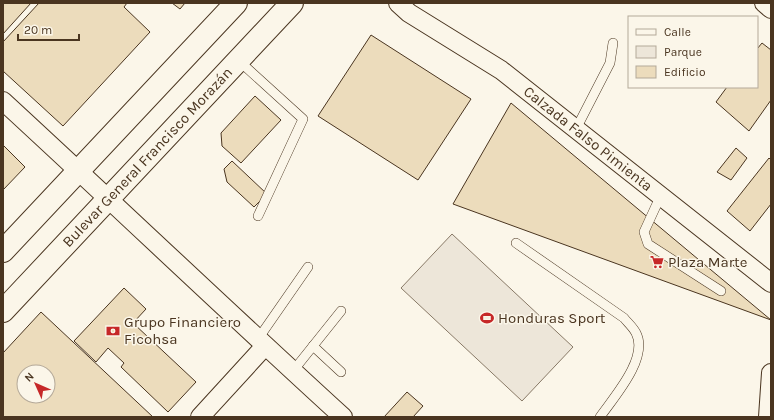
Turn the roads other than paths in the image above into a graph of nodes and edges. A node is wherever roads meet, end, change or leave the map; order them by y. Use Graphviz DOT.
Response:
graph roads {
  1 [pos="292,3"];
  2 [pos="398,3"];
  3 [pos="764,3"];
  4 [pos="229,8"];
  5 [pos="771,9"];
  6 [pos="612,43"];
  7 [pos="238,60"];
  8 [pos="5,107"];
  9 [pos="576,129"];
  10 [pos="78,170"];
  11 [pos="661,195"];
  12 [pos="108,199"];
  13 [pos="258,216"];
  14 [pos="516,243"];
  15 [pos="3,251"];
  16 [pos="308,267"];
  17 [pos="771,283"];
  18 [pos="721,291"];
  19 [pos="3,311"];
  20 [pos="341,311"];
  21 [pos="262,343"];
  22 [pos="313,346"];
  23 [pos="293,371"];
  24 [pos="341,372"];
  25 [pos="771,373"];
  26 [pos="200,417"];
  27 [pos="343,417"];
  28 [pos="600,417"];
  29 [pos="768,417"];
  1 -- 7 [label="main road, Bulevar General Francisco Morazán"];
  2 -- 9 [label="street, Calzada Falso Pimienta"];
  3 -- 5 [label="street"];
  4 -- 10 [label="main road"];
  6 -- 9 [label="lane"];
  7 -- 12 [label="main road, Bulevar General Francisco Morazán"];
  7 -- 13 [label="lane"];
  8 -- 10 [label="street"];
  9 -- 11 [label="street, Calzada Falso Pimienta"];
  10 -- 12 [label="street"];
  10 -- 15 [label="main road"];
  11 -- 17 [label="street, Calzada Falso Pimienta"];
  11 -- 18 [label="lane"];
  12 -- 19 [label="main road, Bulevar General Francisco Morazán"];
  12 -- 21 [label="street"];
  14 -- 28 [label="lane"];
  16 -- 21 [label="lane"];
  20 -- 22 [label="lane"];
  21 -- 23 [label="street"];
  21 -- 26 [label="street"];
  22 -- 23 [label="lane"];
  22 -- 24 [label="lane"];
  23 -- 27 [label="street"];
  25 -- 29 [label="street"];
}
